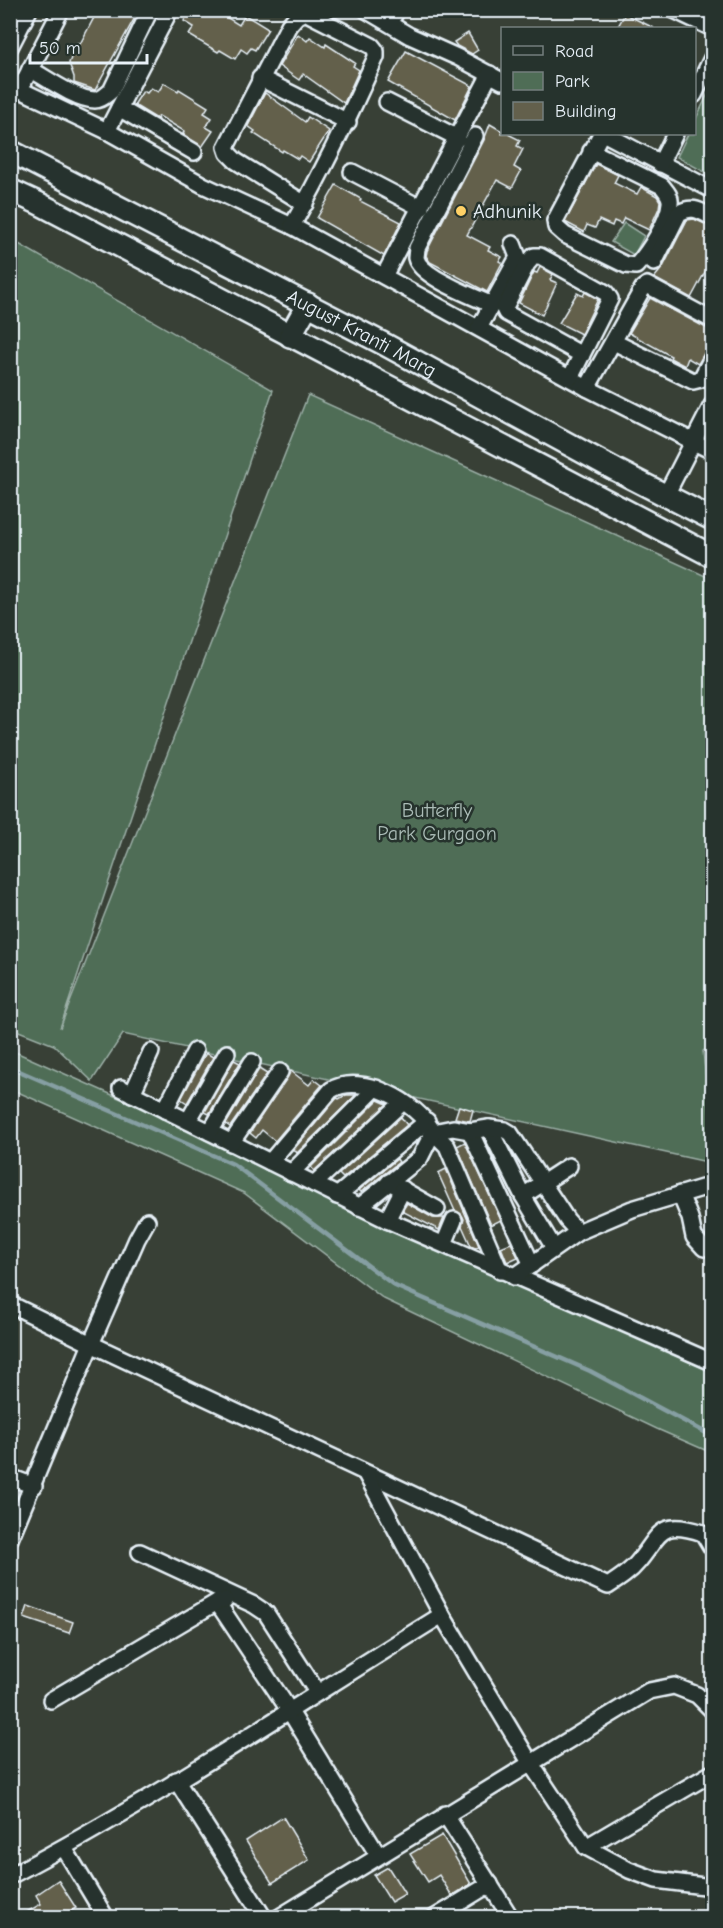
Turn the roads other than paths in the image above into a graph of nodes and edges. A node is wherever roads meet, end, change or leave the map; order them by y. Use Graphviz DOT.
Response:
graph roads {
  1 [pos="29,10"];
  2 [pos="61,10"];
  3 [pos="150,10"];
  4 [pos="170,10"];
  5 [pos="366,10"];
  6 [pos="674,10"];
  7 [pos="393,17"];
  8 [pos="708,21"];
  9 [pos="10,47"];
  10 [pos="712,58"];
  11 [pos="30,69"];
  12 [pos="496,77"];
  13 [pos="260,78"];
  14 [pos="15,87"];
  15 [pos="696,91"];
  16 [pos="387,102"];
  17 [pos="119,108"];
  18 [pos="348,122"];
  19 [pos="106,131"];
  20 [pos="602,135"];
  21 [pos="605,135"];
  22 [pos="674,135"];
  23 [pos="475,136"];
  24 [pos="458,138"];
  25 [pos="10,151"];
  26 [pos="591,151"];
  27 [pos="194,152"];
  28 [pos="660,164"];
  29 [pos="352,172"];
  30 [pos="10,190"];
  31 [pos="712,190"];
  32 [pos="304,204"];
  33 [pos="421,208"];
  34 [pos="712,217"];
  35 [pos="292,226"];
  36 [pos="513,244"];
  37 [pos="654,263"];
  38 [pos="384,276"];
  39 [pos="308,304"];
  40 [pos="492,305"];
  41 [pos="712,320"];
  42 [pos="479,328"];
  43 [pos="290,336"];
  44 [pos="614,342"];
  45 [pos="582,355"];
  46 [pos="712,358"];
  47 [pos="570,378"];
  48 [pos="588,388"];
  49 [pos="712,405"];
  50 [pos="693,442"];
  51 [pos="712,451"];
  52 [pos="666,495"];
  53 [pos="712,519"];
  54 [pos="712,556"];
  55 [pos="195,1051"];
  56 [pos="151,1052"];
  57 [pos="227,1053"];
  58 [pos="252,1062"];
  59 [pos="280,1072"];
  60 [pos="376,1088"];
  61 [pos="403,1102"];
  62 [pos="165,1110"];
  63 [pos="188,1122"];
  64 [pos="430,1126"];
  65 [pos="489,1128"];
  66 [pos="470,1131"];
  67 [pos="210,1132"];
  68 [pos="231,1143"];
  69 [pos="270,1162"];
  70 [pos="569,1166"];
  71 [pos="291,1173"];
  72 [pos="543,1183"];
  73 [pos="314,1185"];
  74 [pos="712,1185"];
  75 [pos="396,1186"];
  76 [pos="680,1194"];
  77 [pos="337,1196"];
  78 [pos="523,1196"];
  79 [pos="359,1207"];
  80 [pos="437,1209"];
  81 [pos="387,1220"];
  82 [pos="454,1220"];
  83 [pos="147,1221"];
  84 [pos="578,1232"];
  85 [pos="444,1244"];
  86 [pos="555,1248"];
  87 [pos="704,1248"];
  88 [pos="532,1265"];
  89 [pos="507,1274"];
  90 [pos="10,1304"];
  91 [pos="91,1344"];
  92 [pos="712,1362"];
  93 [pos="366,1474"];
  94 [pos="10,1478"];
  95 [pos="34,1486"];
  96 [pos="10,1539"];
  97 [pos="712,1548"];
  98 [pos="140,1552"];
  99 [pos="235,1597"];
  100 [pos="217,1602"];
  101 [pos="442,1615"];
  102 [pos="317,1692"];
  103 [pos="51,1700"];
  104 [pos="289,1710"];
  105 [pos="712,1710"];
  106 [pos="531,1764"];
  107 [pos="712,1773"];
  108 [pos="176,1780"];
  109 [pos="445,1814"];
  110 [pos="586,1847"];
  111 [pos="64,1848"];
  112 [pos="378,1855"];
  113 [pos="10,1876"];
  114 [pos="490,1884"];
  115 [pos="712,1887"];
  116 [pos="101,1916"];
  117 [pos="264,1917"];
  118 [pos="278,1917"];
  119 [pos="434,1917"];
  120 [pos="511,1917"];
  1 -- 9 [label="street"];
  2 -- 11 [label="street"];
  3 -- 11 [label="street"];
  4 -- 17 [label="street"];
  5 -- 7 [label="street"];
  6 -- 8 [label="street"];
  7 -- 12 [label="street"];
  10 -- 15 [label="street"];
  11 -- 14 [label="street"];
  12 -- 24 [label="street"];
  13 -- 18 [label="street"];
  13 -- 18 [label="street"];
  13 -- 32 [label="street"];
  14 -- 19 [label="street"];
  16 -- 24 [label="street"];
  17 -- 19 [label="street"];
  17 -- 27 [label="street"];
  18 -- 32 [label="street"];
  19 -- 35 [label="street"];
  20 -- 26 [label="street"];
  21 -- 28 [label="street"];
  22 -- 28 [label="street"];
  23 -- 40 [label="street"];
  24 -- 33 [label="street"];
  25 -- 39 [label="main road, August Kranti Marg"];
  26 -- 26 [label="street"];
  28 -- 31 [label="street"];
  29 -- 33 [label="street"];
  30 -- 43 [label="main road, August Kranti Marg"];
  32 -- 35 [label="street"];
  33 -- 38 [label="street"];
  34 -- 37 [label="street"];
  35 -- 38 [label="street"];
  36 -- 40 [label="street"];
  38 -- 42 [label="street"];
  39 -- 43 [label="main road"];
  39 -- 52 [label="main road, August Kranti Marg"];
  40 -- 42 [label="street"];
  41 -- 44 [label="street"];
  42 -- 47 [label="street"];
  43 -- 54 [label="main road, August Kranti Marg"];
  44 -- 46 [label="street"];
  44 -- 48 [label="street"];
  45 -- 45 [label="street"];
  45 -- 47 [label="street"];
  47 -- 48 [label="street"];
  48 -- 50 [label="street"];
  49 -- 50 [label="street"];
  50 -- 51 [label="street"];
  50 -- 52 [label="street"];
  52 -- 53 [label="main road, August Kranti Marg"];
  55 -- 62 [label="street"];
  56 -- 62 [label="street"];
  57 -- 63 [label="street"];
  58 -- 67 [label="street"];
  59 -- 68 [label="street"];
  60 -- 61 [label="street"];
  60 -- 69 [label="street"];
  60 -- 71 [label="street"];
  61 -- 64 [label="street"];
  61 -- 73 [label="street"];
  62 -- 63 [label="street"];
  63 -- 67 [label="street"];
  64 -- 66 [label="street"];
  64 -- 75 [label="street"];
  64 -- 77 [label="street"];
  64 -- 89 [label="street"];
  65 -- 66 [label="street"];
  65 -- 72 [label="street"];
  65 -- 78 [label="street"];
  66 -- 88 [label="street"];
  67 -- 68 [label="street"];
  68 -- 69 [label="street"];
  69 -- 71 [label="street"];
  70 -- 72 [label="street"];
  71 -- 73 [label="street"];
  72 -- 78 [label="street"];
  72 -- 84 [label="street"];
  73 -- 77 [label="street"];
  74 -- 76 [label="street"];
  75 -- 79 [label="street"];
  75 -- 80 [label="street"];
  75 -- 81 [label="street"];
  76 -- 84 [label="street"];
  76 -- 87 [label="street"];
  77 -- 79 [label="street"];
  78 -- 86 [label="street"];
  79 -- 81 [label="street"];
  81 -- 85 [label="street"];
  82 -- 85 [label="street"];
  83 -- 91 [label="street"];
  84 -- 86 [label="street"];
  85 -- 89 [label="street"];
  86 -- 88 [label="street"];
  88 -- 89 [label="street"];
  89 -- 92 [label="street"];
  90 -- 91 [label="street"];
  91 -- 93 [label="street"];
  91 -- 95 [label="street"];
  93 -- 97 [label="street"];
  93 -- 101 [label="street"];
  94 -- 95 [label="street"];
  95 -- 96 [label="street"];
  98 -- 99 [label="street"];
  99 -- 100 [label="street"];
  99 -- 102 [label="street"];
  100 -- 103 [label="street"];
  100 -- 104 [label="street"];
  101 -- 102 [label="street"];
  101 -- 106 [label="street"];
  102 -- 104 [label="street"];
  104 -- 108 [label="street"];
  104 -- 112 [label="street"];
  105 -- 106 [label="street"];
  106 -- 109 [label="street"];
  106 -- 110 [label="street"];
  107 -- 110 [label="street"];
  108 -- 111 [label="street"];
  108 -- 117 [label="street"];
  109 -- 112 [label="street"];
  109 -- 114 [label="street"];
  110 -- 115 [label="street"];
  111 -- 113 [label="street"];
  111 -- 116 [label="street"];
  112 -- 118 [label="street"];
  114 -- 119 [label="street"];
  114 -- 120 [label="street"];
}
